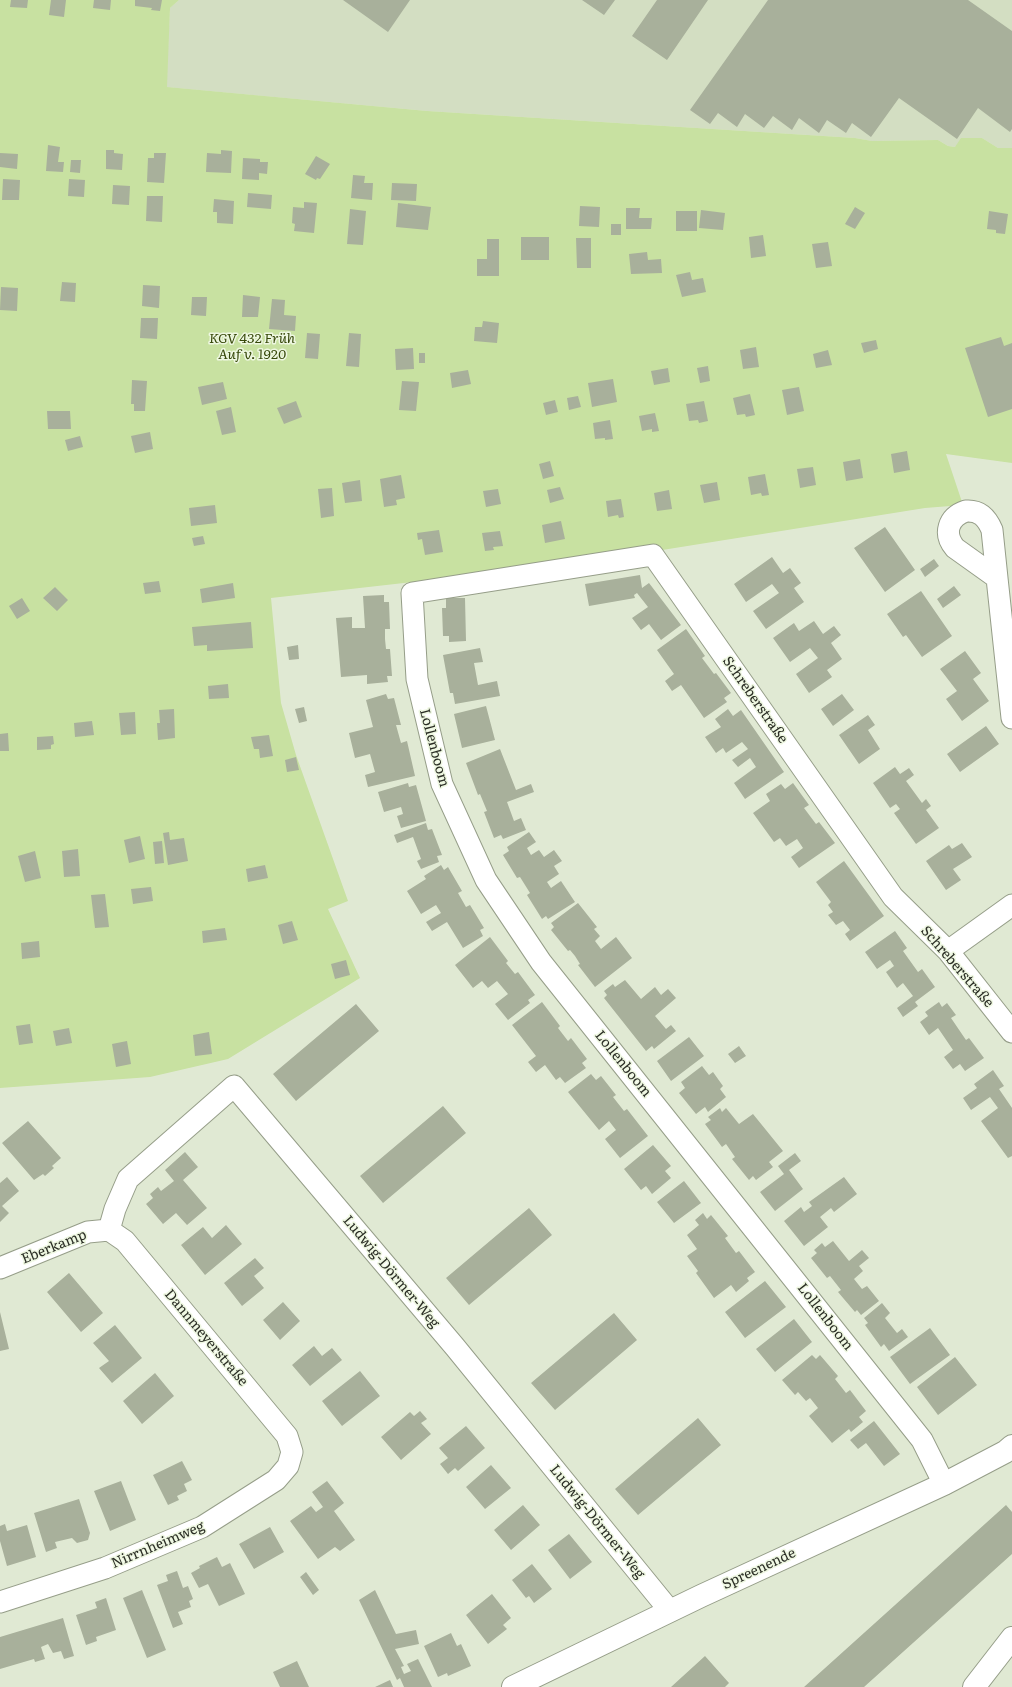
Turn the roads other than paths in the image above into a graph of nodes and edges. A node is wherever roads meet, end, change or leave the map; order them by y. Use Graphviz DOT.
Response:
graph roads {
  1 [pos="997,578"];
  2 [pos="412,593"];
  3 [pos="1012,718"];
  4 [pos="1012,905"];
  5 [pos="948,951"];
  6 [pos="1012,1032"];
  7 [pos="109,1230"];
  8 [pos="0,1268"];
  9 [pos="1010,1450"];
  10 [pos="292,1452"];
  11 [pos="944,1484"];
  12 [pos="0,1602"];
  13 [pos="670,1611"];
  14 [pos="1012,1638"];
  15 [pos="512,1687"];
  16 [pos="974,1687"];
  1 -- 3 [label="street"];
  2 -- 5 [label="street, Schreberstraße"];
  2 -- 11 [label="street, Lollenboom"];
  4 -- 5 [label="street"];
  5 -- 6 [label="street, Schreberstraße"];
  7 -- 8 [label="street, Eberkamp"];
  7 -- 10 [label="street, Dannmeyerstraße"];
  7 -- 13 [label="street, Ludwig-Dörmer-Weg"];
  9 -- 11 [label="street, Spreenende"];
  10 -- 12 [label="street, Nirrnheimweg"];
  11 -- 13 [label="street, Spreenende"];
  13 -- 15 [label="street, Spreenende"];
  14 -- 16 [label="street"];
}
